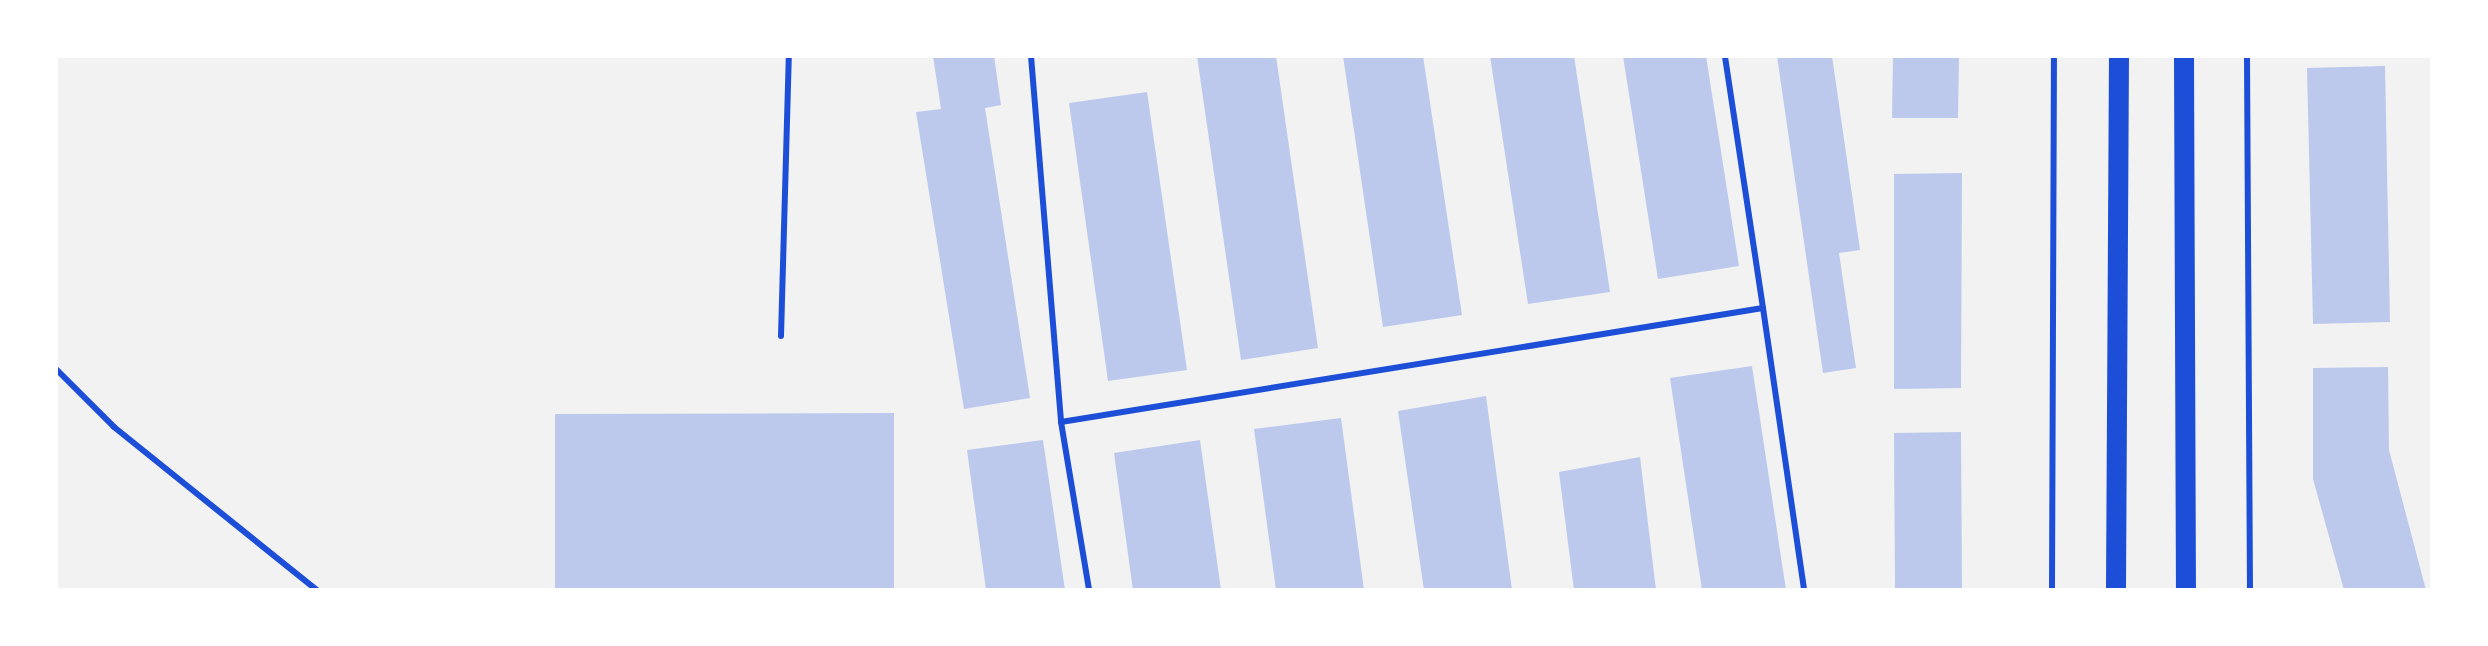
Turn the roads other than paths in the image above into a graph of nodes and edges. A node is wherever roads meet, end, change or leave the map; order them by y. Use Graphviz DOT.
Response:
graph roads {
  1 [pos="789,56"];
  2 [pos="1031,56"];
  3 [pos="1725,56"];
  4 [pos="2054,56"];
  5 [pos="2119,56"];
  6 [pos="2184,56"];
  7 [pos="2247,56"];
  8 [pos="1763,308"];
  9 [pos="781,336"];
  10 [pos="56,369"];
  11 [pos="1061,422"];
  12 [pos="317,590"];
  13 [pos="1089,590"];
  14 [pos="1804,590"];
  15 [pos="2052,590"];
  16 [pos="2116,590"];
  17 [pos="2186,590"];
  18 [pos="2250,590"];
  1 -- 9 [label="lane"];
  2 -- 11 [label="lane"];
  3 -- 8 [label="lane"];
  4 -- 15 [label="lane"];
  5 -- 16 [label="main road"];
  6 -- 17 [label="main road"];
  7 -- 18 [label="lane"];
  8 -- 11 [label="lane"];
  8 -- 14 [label="lane"];
  10 -- 12 [label="lane"];
  11 -- 13 [label="lane"];
}
